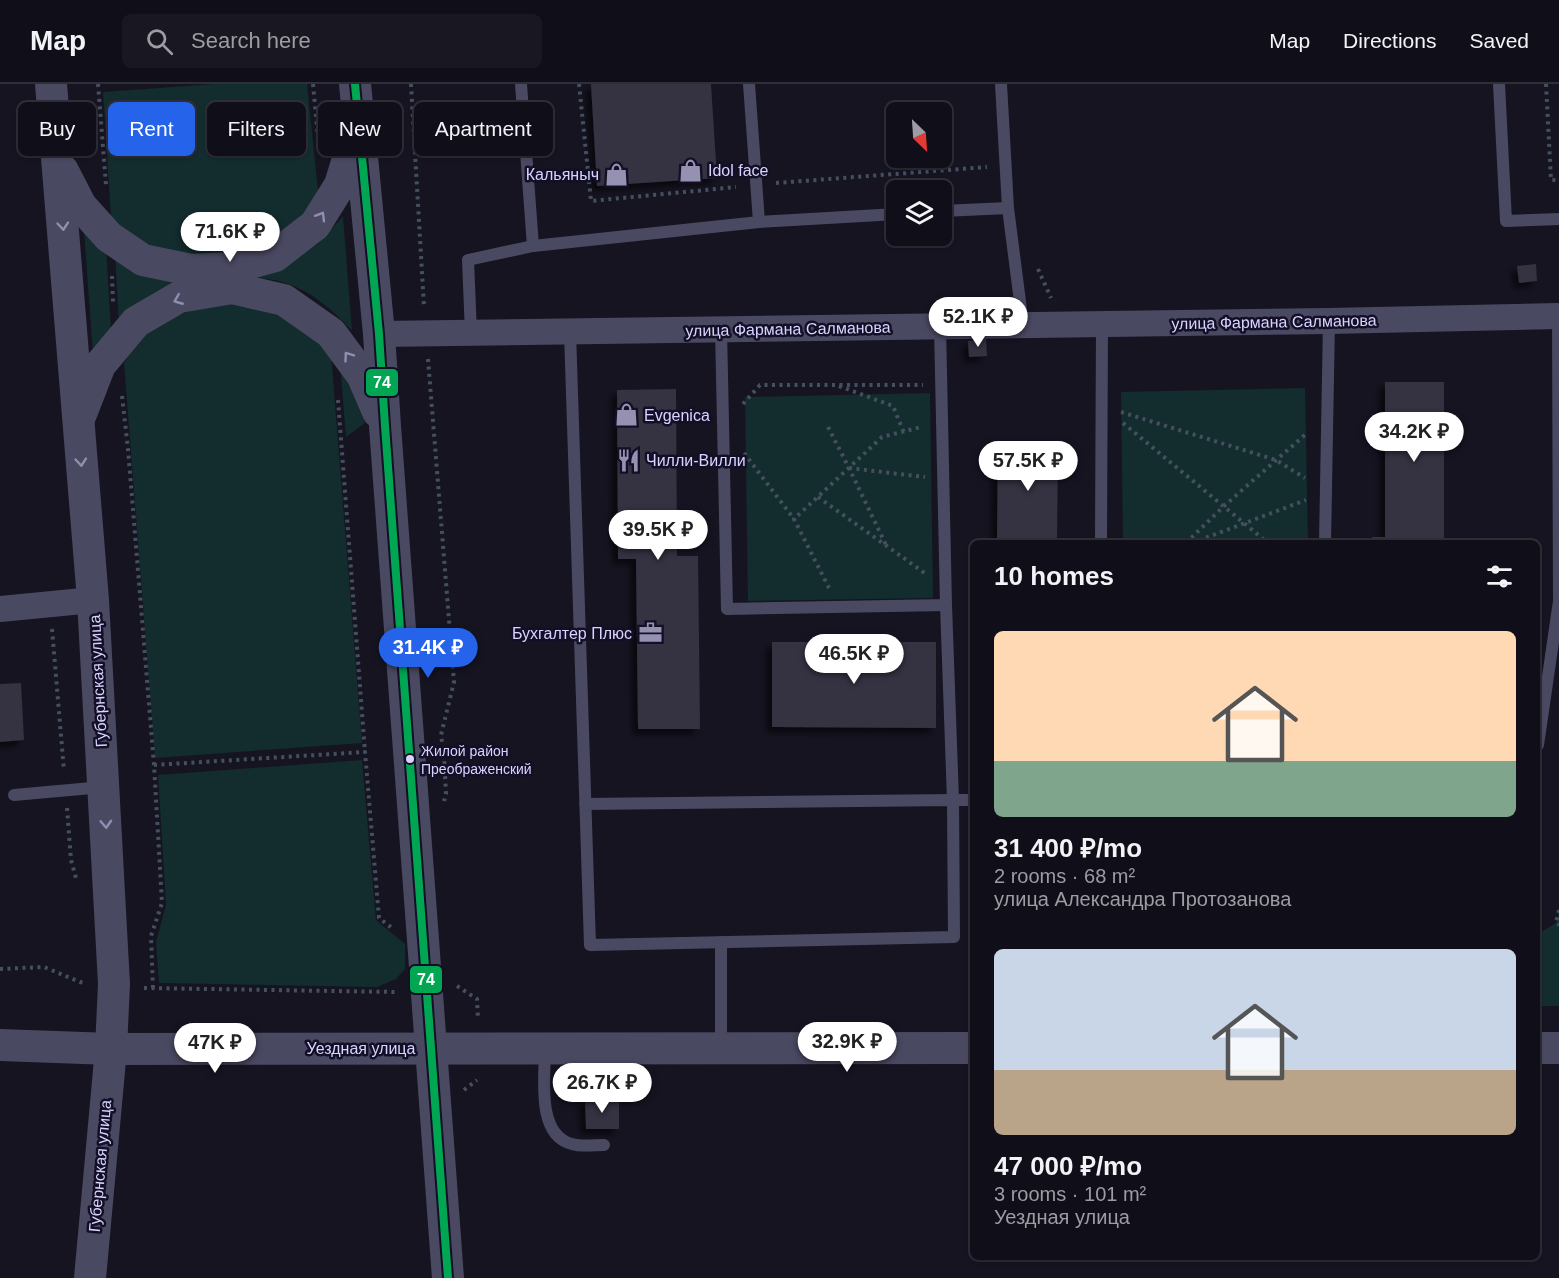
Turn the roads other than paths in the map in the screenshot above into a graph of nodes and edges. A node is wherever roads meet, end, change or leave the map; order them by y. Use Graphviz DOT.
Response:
graph roads {
  1 [pos="51,84"];
  2 [pos="355,84"];
  3 [pos="521,84"];
  4 [pos="749,84"];
  5 [pos="1001,84"];
  6 [pos="1499,84"];
  7 [pos="357,102"];
  8 [pos="349,156"];
  9 [pos="362,156"];
  10 [pos="57,159"];
  11 [pos="1008,208"];
  12 [pos="952,211"];
  13 [pos="886,215"];
  14 [pos="1559,219"];
  15 [pos="759,222"];
  16 [pos="533,246"];
  17 [pos="1558,315"];
  18 [pos="1329,321"];
  19 [pos="1023,325"];
  20 [pos="1102,325"];
  21 [pos="940,327"];
  22 [pos="721,330"];
  23 [pos="570,332"];
  24 [pos="471,333"];
  25 [pos="380,334"];
  26 [pos="78,422"];
  27 [pos="385,426"];
  28 [pos="1101,540"];
  29 [pos="1325,540"];
  30 [pos="93,600"];
  31 [pos="946,605"];
  32 [pos="0,609"];
  33 [pos="1540,731"];
  34 [pos="104,787"];
  35 [pos="14,795"];
  36 [pos="953,800"];
  37 [pos="970,800"];
  38 [pos="585,804"];
  39 [pos="721,942"];
  40 [pos="0,1045"];
  41 [pos="430,1048"];
  42 [pos="545,1048"];
  43 [pos="721,1048"];
  44 [pos="970,1048"];
  45 [pos="1540,1048"];
  46 [pos="1559,1048"];
  47 [pos="111,1049"];
  48 [pos="604,1145"];
  49 [pos="90,1278"];
  50 [pos="448,1278"];
  1 -- 10 [label="street, Губернская улица"];
  2 -- 7 [label="street"];
  3 -- 16 [label="lane"];
  4 -- 15 [label="lane"];
  5 -- 11 [label="lane"];
  6 -- 14 [label="lane"];
  10 -- 8 [label="street, one-way"];
  9 -- 25 [label="street"];
  10 -- 26 [label="street, Губернская улица, one-way"];
  11 -- 12 [label="lane"];
  11 -- 19 [label="lane"];
  13 -- 15 [label="lane"];
  15 -- 16 [label="lane"];
  16 -- 24 [label="lane"];
  17 -- 18 [label="street, улица Фармана Салманова"];
  17 -- 33 [label="lane"];
  18 -- 20 [label="street, улица Фармана Салманова"];
  18 -- 29 [label="lane"];
  19 -- 20 [label="street, улица Фармана Салманова"];
  19 -- 21 [label="street, улица Фармана Салманова"];
  20 -- 28 [label="lane"];
  21 -- 22 [label="street, улица Фармана Салманова"];
  21 -- 31 [label="lane"];
  22 -- 23 [label="street, улица Фармана Салманова"];
  22 -- 31 [label="lane"];
  23 -- 24 [label="street, улица Фармана Салманова"];
  23 -- 38 [label="lane"];
  24 -- 25 [label="street, улица Фармана Салманова"];
  25 -- 27 [label="street"];
  27 -- 26 [label="street, one-way"];
  26 -- 30 [label="street, Губернская улица, one-way"];
  27 -- 41 [label="street"];
  30 -- 32 [label="street"];
  30 -- 34 [label="street, Губернская улица"];
  31 -- 36 [label="lane"];
  34 -- 35 [label="lane"];
  34 -- 47 [label="street, Губернская улица, one-way"];
  36 -- 37 [label="lane"];
  36 -- 38 [label="lane"];
  36 -- 39 [label="lane"];
  38 -- 39 [label="lane"];
  39 -- 43 [label="lane"];
  40 -- 47 [label="street, Уездная улица"];
  41 -- 42 [label="street, Уездная улица"];
  41 -- 47 [label="street, Уездная улица"];
  41 -- 50 [label="street"];
  42 -- 43 [label="street, Уездная улица"];
  42 -- 48 [label="lane"];
  43 -- 44 [label="street, Уездная улица"];
  45 -- 46 [label="street"];
  47 -- 49 [label="street, Губернская улица"];
}
